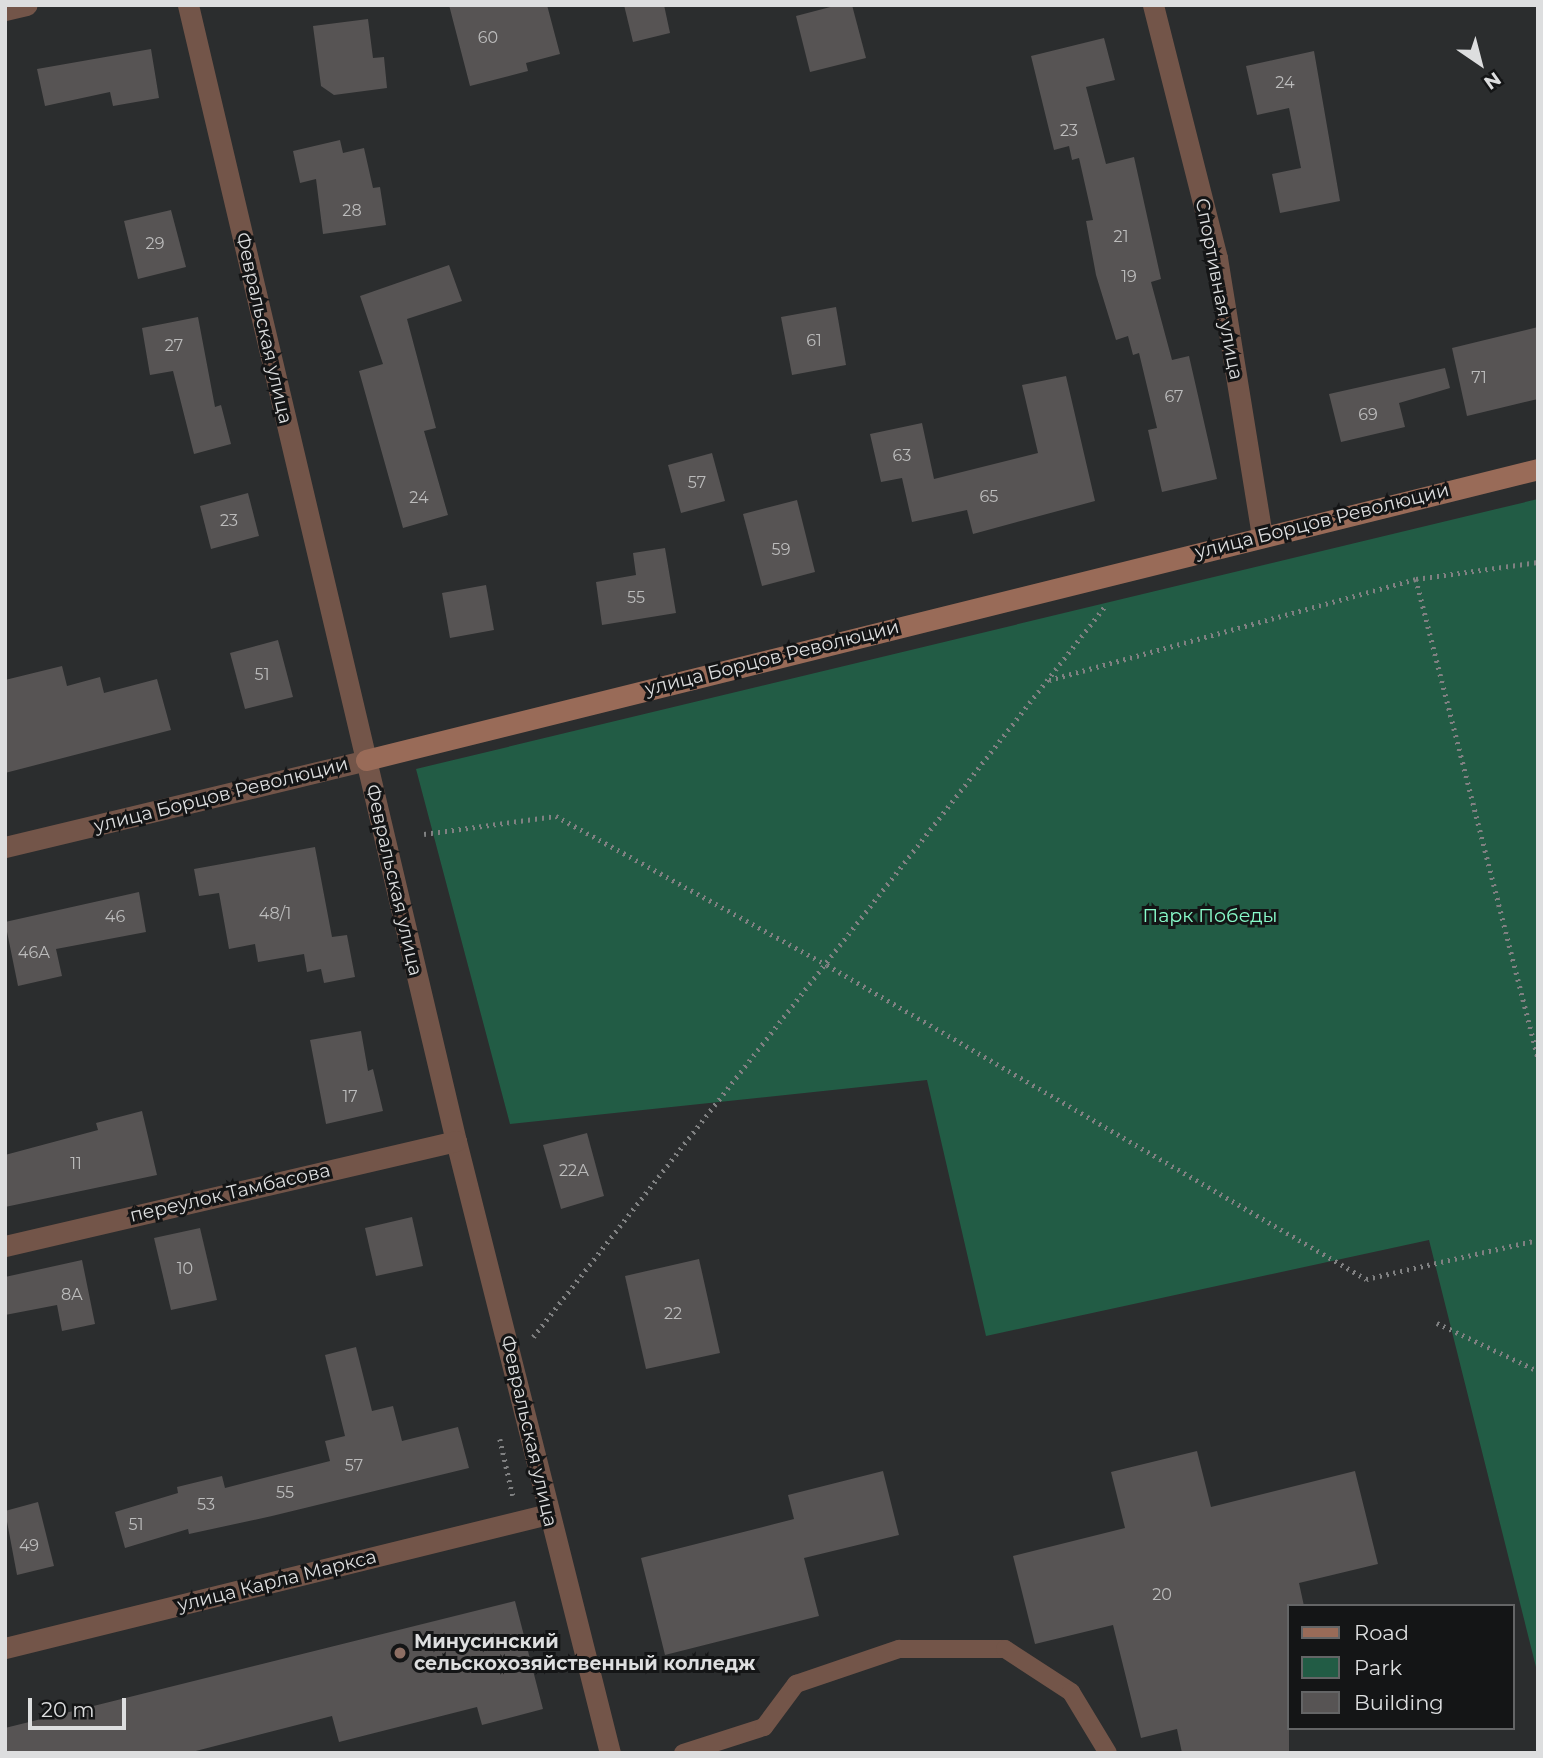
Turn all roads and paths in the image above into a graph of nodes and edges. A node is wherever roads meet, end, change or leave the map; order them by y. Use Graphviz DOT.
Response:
graph roads {
  1 [pos="26,5"];
  2 [pos="188,5"];
  3 [pos="1153,5"];
  4 [pos="5,10"];
  5 [pos="1538,469"];
  6 [pos="1262,535"];
  7 [pos="1538,562"];
  8 [pos="1416,579"];
  9 [pos="1112,598"];
  10 [pos="1048,680"];
  11 [pos="366,760"];
  12 [pos="424,834"];
  13 [pos="5,847"];
  14 [pos="827,965"];
  15 [pos="1538,1058"];
  16 [pos="456,1141"];
  17 [pos="1538,1240"];
  18 [pos="5,1246"];
  19 [pos="1437,1323"];
  20 [pos="532,1338"];
  21 [pos="1538,1371"];
  22 [pos="548,1514"];
  23 [pos="5,1648"];
  24 [pos="610,1753"];
  25 [pos="683,1753"];
  26 [pos="1108,1753"];
  1 -- 4 [label="street"];
  2 -- 11 [label="street, Февральская улица"];
  3 -- 6 [label="street, Спортивная улица"];
  5 -- 6 [label="street, улица Борцов Революции"];
  6 -- 11 [label="street, улица Борцов Революции"];
  7 -- 8 [label="path"];
  8 -- 10 [label="path"];
  8 -- 15 [label="path"];
  9 -- 10 [label="path"];
  10 -- 14 [label="path"];
  11 -- 13 [label="street, улица Борцов Революции"];
  11 -- 16 [label="street, Февральская улица"];
  12 -- 14 [label="path"];
  14 -- 17 [label="path"];
  14 -- 20 [label="path"];
  16 -- 18 [label="street, переулок Тамбасова"];
  16 -- 22 [label="street, Февральская улица"];
  19 -- 21 [label="path"];
  22 -- 23 [label="street, улица Карла Маркса"];
  22 -- 24 [label="street, Февральская улица"];
  25 -- 26 [label="lane"];
}
